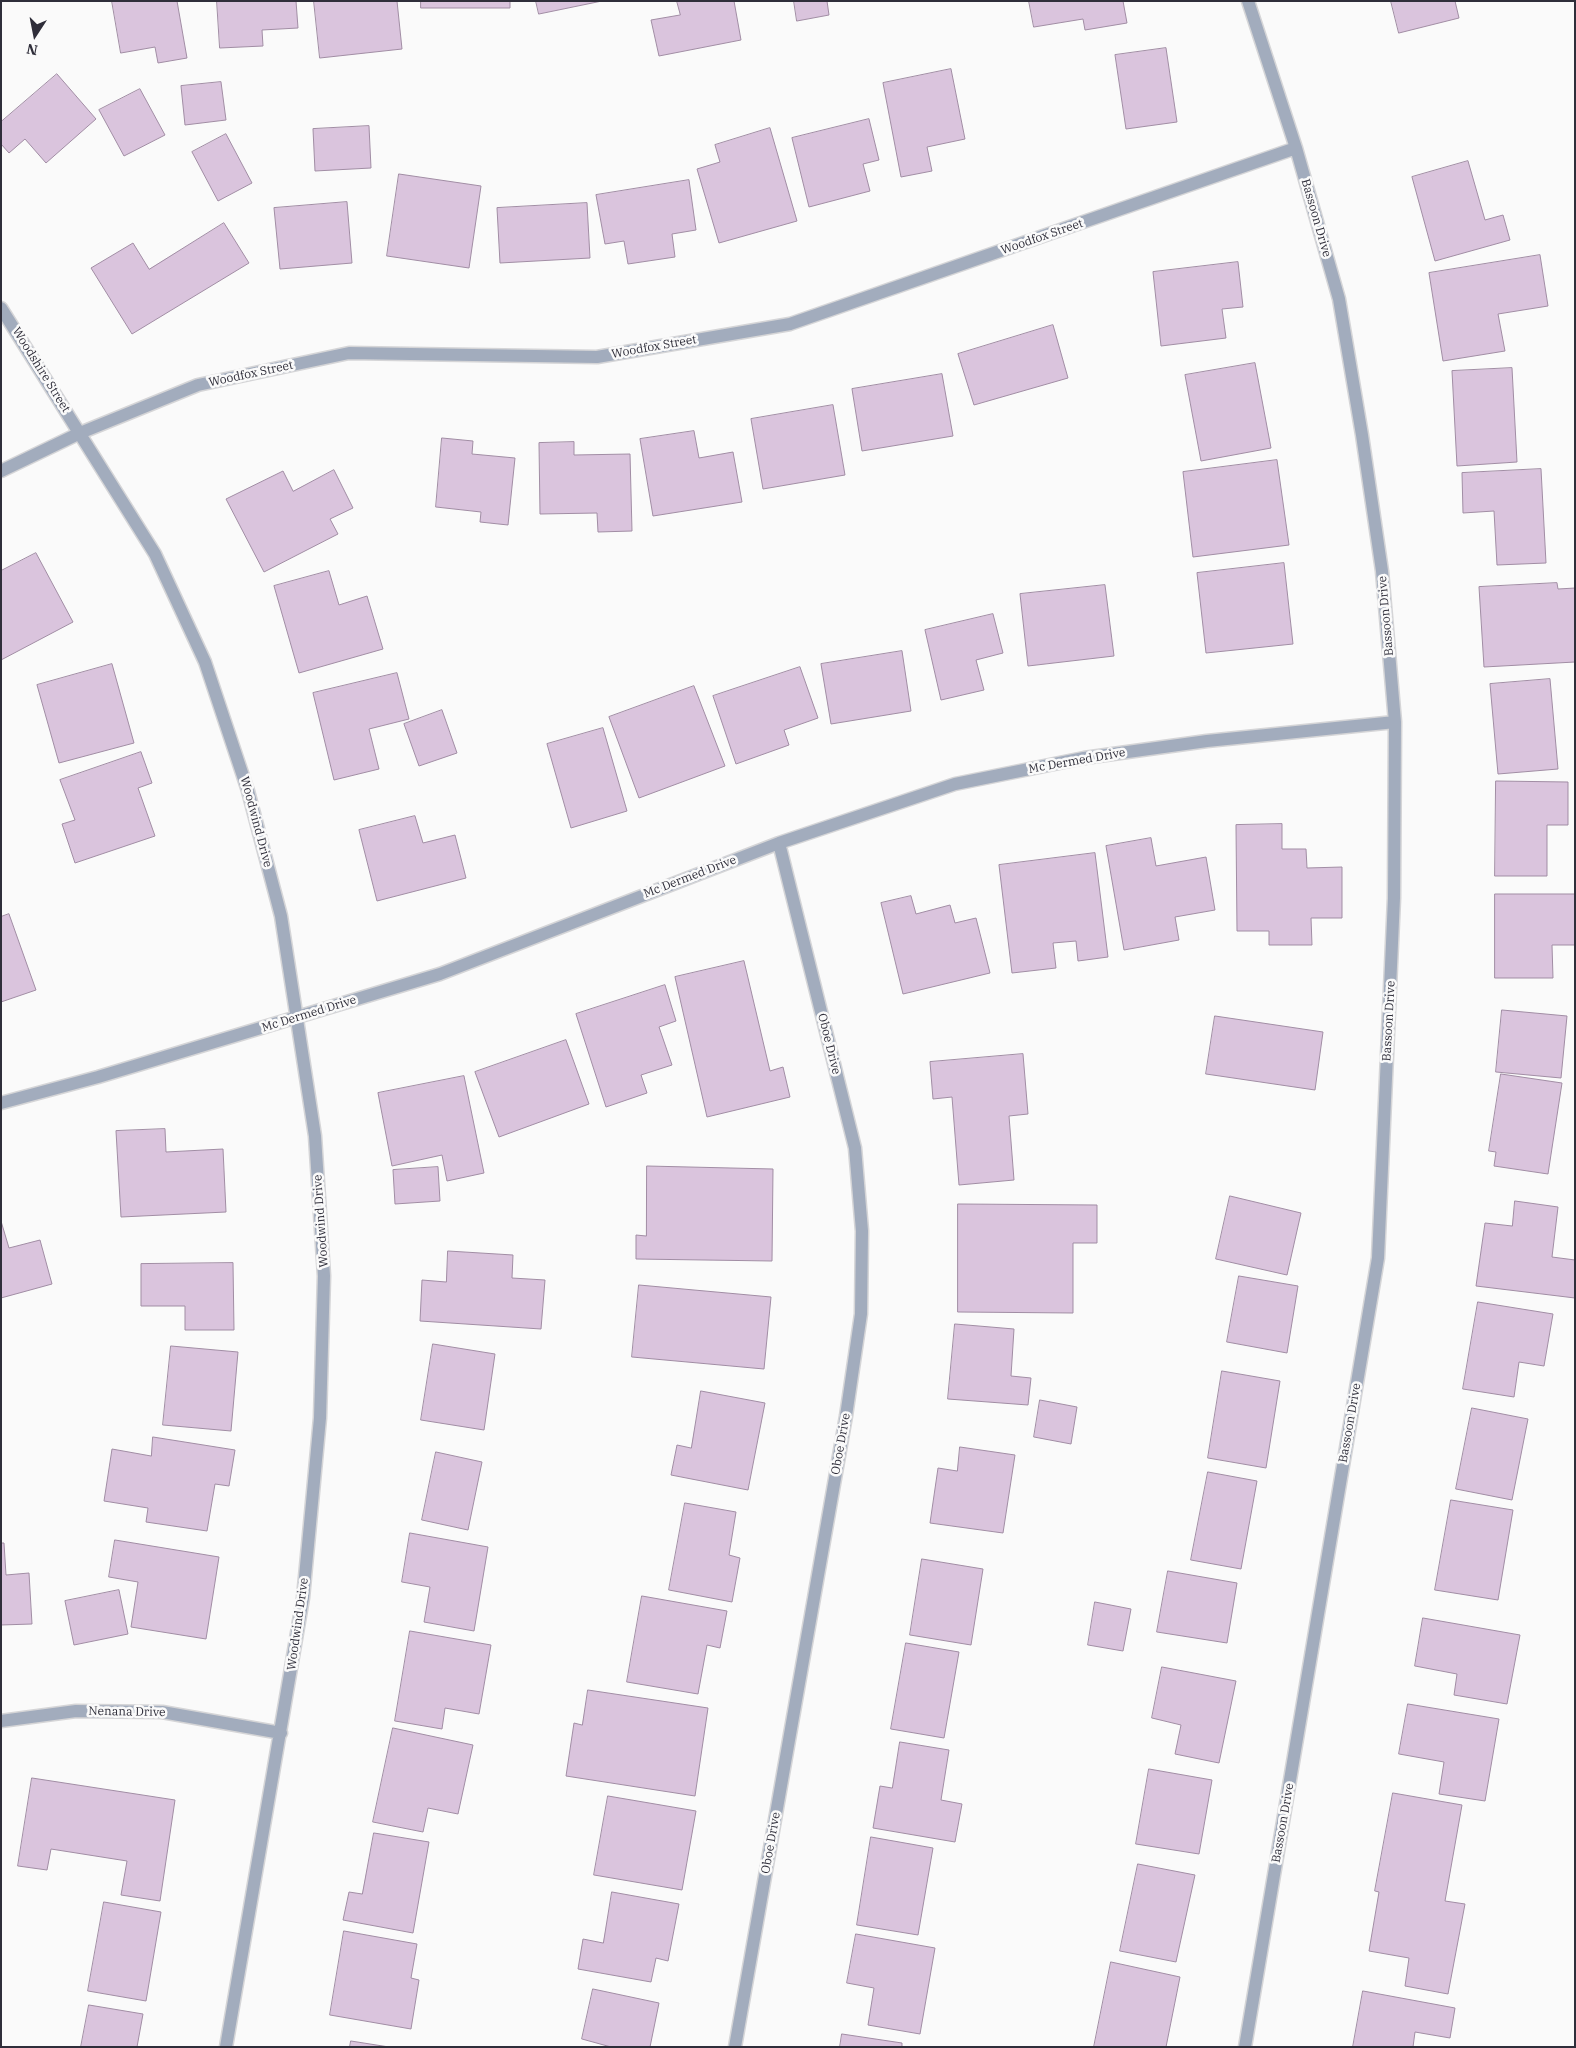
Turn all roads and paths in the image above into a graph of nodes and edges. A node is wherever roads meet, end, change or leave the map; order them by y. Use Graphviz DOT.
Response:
graph roads {
  1 [pos="1248,1"];
  2 [pos="1296,148"];
  3 [pos="1,308"];
  4 [pos="80,433"];
  5 [pos="1,471"];
  6 [pos="1396,722"];
  7 [pos="779,842"];
  8 [pos="298,1017"];
  9 [pos="1,1103"];
  10 [pos="1,1721"];
  11 [pos="281,1733"];
  12 [pos="226,2047"];
  13 [pos="735,2047"];
  14 [pos="1245,2047"];
  1 -- 2 [label="street, Bassoon Drive"];
  2 -- 4 [label="street, Woodfox Street"];
  2 -- 6 [label="street, Bassoon Drive"];
  3 -- 4 [label="street, Woodshire Street"];
  4 -- 5 [label="street, Woodfox Street"];
  4 -- 8 [label="street, Woodwind Drive"];
  6 -- 7 [label="street, Mc Dermed Drive"];
  6 -- 14 [label="street, Bassoon Drive"];
  7 -- 8 [label="street, Mc Dermed Drive"];
  7 -- 13 [label="street, Oboe Drive"];
  8 -- 9 [label="street, Mc Dermed Drive"];
  8 -- 11 [label="street, Woodwind Drive"];
  10 -- 11 [label="street, Nenana Drive"];
  11 -- 12 [label="street, Woodwind Drive"];
}
